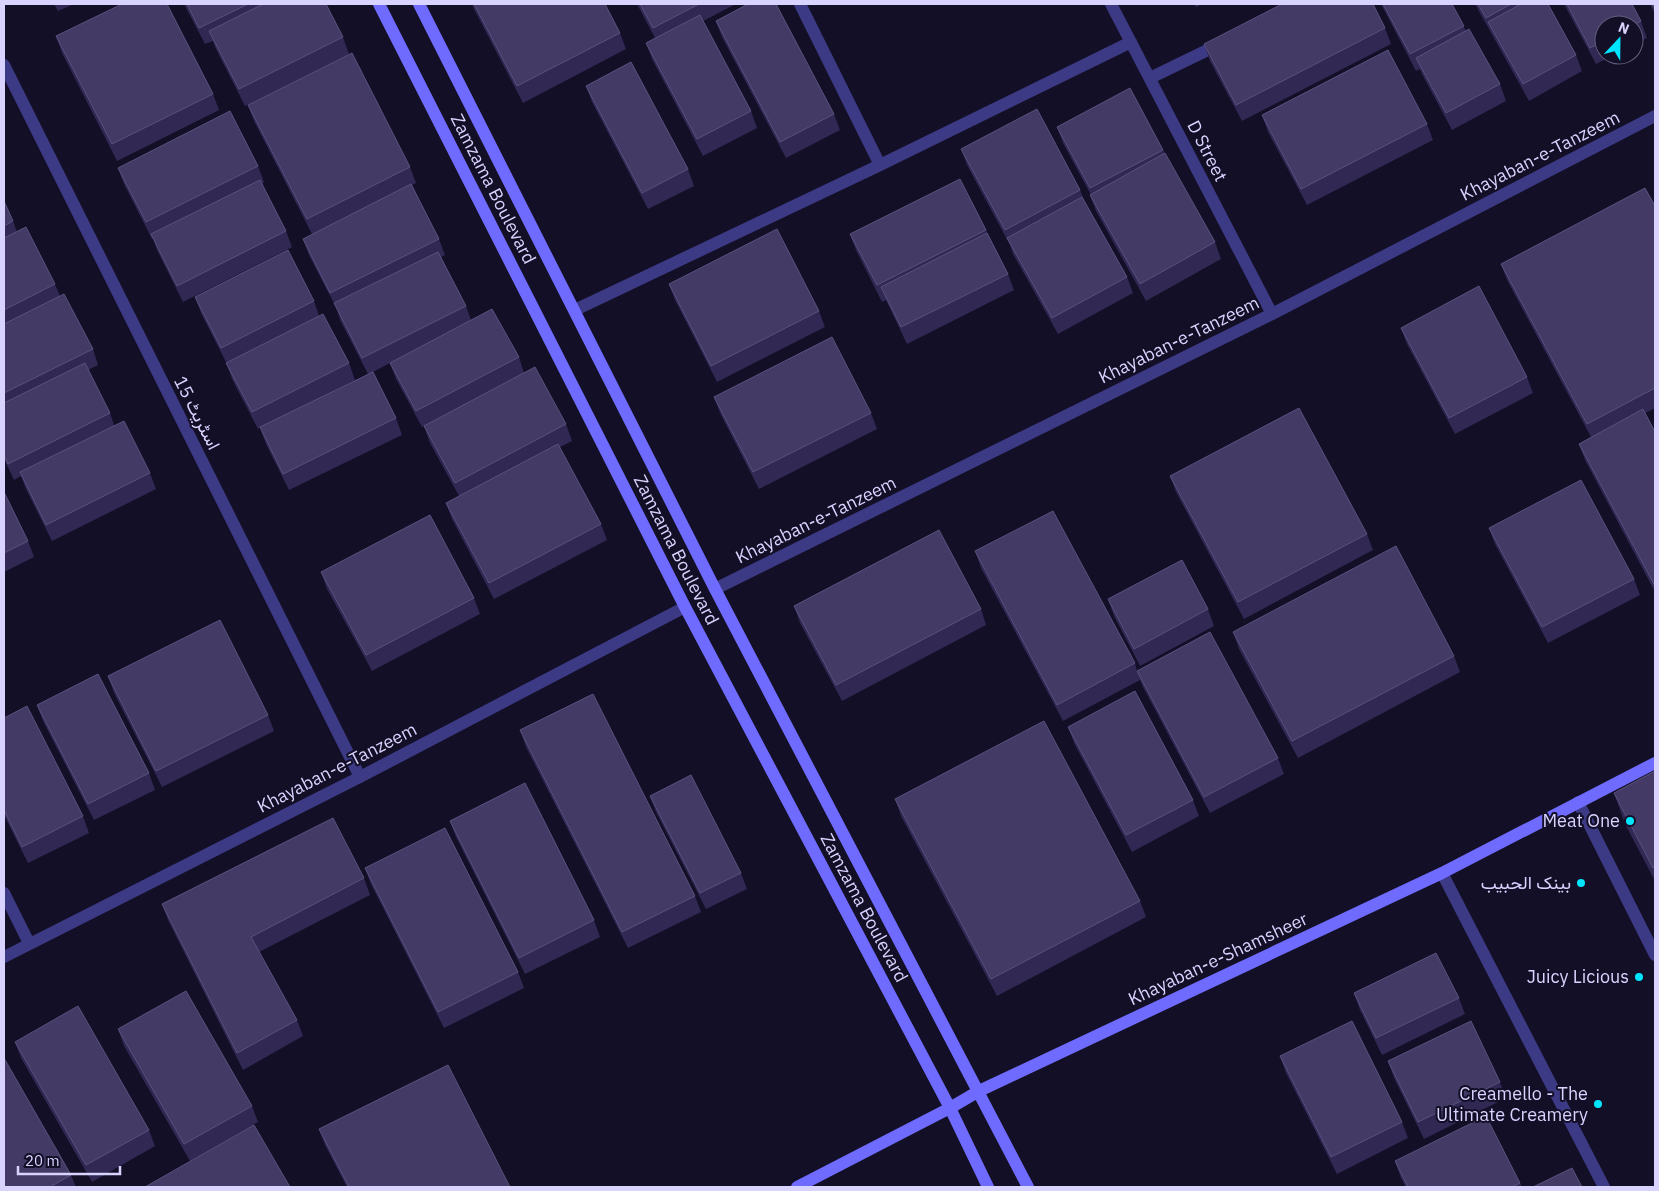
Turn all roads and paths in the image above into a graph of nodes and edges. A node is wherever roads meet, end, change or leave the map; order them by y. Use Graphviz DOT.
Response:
graph roads {
  1 [pos="379,4"];
  2 [pos="419,4"];
  3 [pos="800,4"];
  4 [pos="1111,4"];
  5 [pos="1230,39"];
  6 [pos="1131,42"];
  7 [pos="4,66"];
  8 [pos="1150,78"];
  9 [pos="1655,116"];
  10 [pos="880,165"];
  11 [pos="575,310"];
  12 [pos="1272,314"];
  13 [pos="715,589"];
  14 [pos="685,607"];
  15 [pos="1655,763"];
  16 [pos="360,777"];
  17 [pos="1578,802"];
  18 [pos="1442,873"];
  19 [pos="4,894"];
  20 [pos="29,943"];
  21 [pos="1655,955"];
  22 [pos="4,957"];
  23 [pos="979,1091"];
  24 [pos="950,1108"];
  25 [pos="798,1187"];
  26 [pos="988,1187"];
  27 [pos="1028,1187"];
  28 [pos="1604,1187"];
  1 -- 14 [label="main road, Zamzama Boulevard"];
  2 -- 11 [label="main road, Zamzama Boulevard"];
  3 -- 10 [label="street"];
  4 -- 6 [label="street, D Street"];
  5 -- 8 [label="street"];
  6 -- 8 [label="street, D Street"];
  6 -- 10 [label="street"];
  7 -- 16 [label="street, اسٹریٹ 15"];
  8 -- 12 [label="street, D Street"];
  9 -- 12 [label="street, Khayaban-e-Tanzeem"];
  10 -- 11 [label="street"];
  11 -- 13 [label="main road, Zamzama Boulevard"];
  12 -- 13 [label="street, Khayaban-e-Tanzeem"];
  13 -- 23 [label="main road, Zamzama Boulevard"];
  14 -- 16 [label="street, Khayaban-e-Tanzeem"];
  14 -- 24 [label="main road, Zamzama Boulevard"];
  15 -- 17 [label="main road, Khayaban-e-Shamsheer"];
  16 -- 20 [label="street, Khayaban-e-Tanzeem"];
  17 -- 18 [label="main road, Khayaban-e-Shamsheer"];
  17 -- 21 [label="street"];
  18 -- 23 [label="main road, Khayaban-e-Shamsheer"];
  18 -- 28 [label="street"];
  19 -- 20 [label="street"];
  20 -- 22 [label="street, Khayaban-e-Tanzeem"];
  23 -- 24 [label="main road, Khayaban-e-Shamsheer"];
  23 -- 27 [label="main road, Zamzama Boulevard"];
  24 -- 25 [label="main road, Khayaban-e-Shamsheer"];
  24 -- 26 [label="main road, Zamzama Boulevard"];
}
